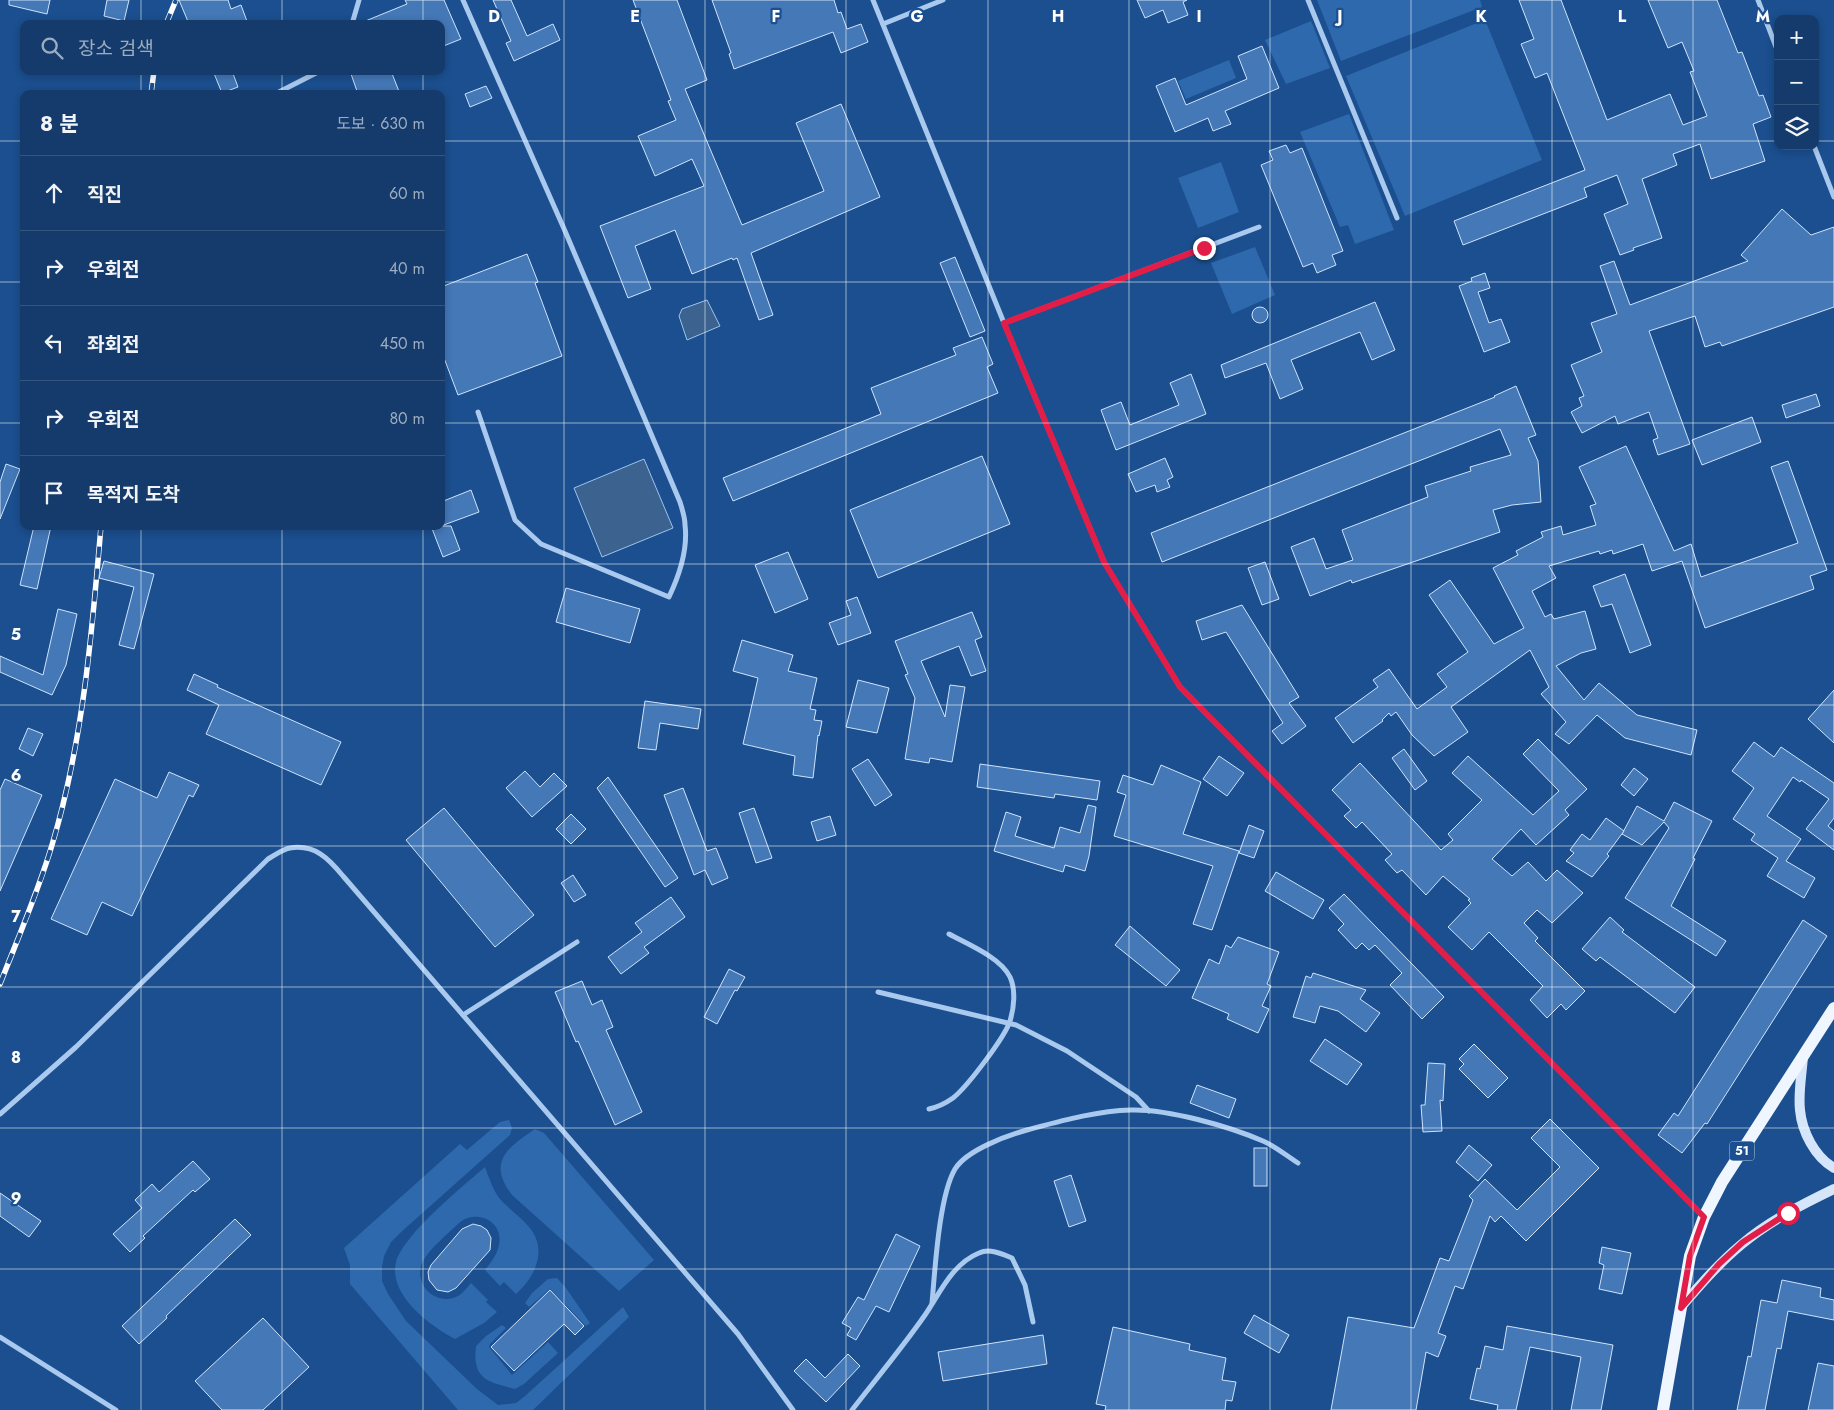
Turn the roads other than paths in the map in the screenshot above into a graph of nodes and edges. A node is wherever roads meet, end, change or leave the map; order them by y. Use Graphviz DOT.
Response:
graph roads {
  1 [pos="359,0"];
  2 [pos="463,0"];
  3 [pos="873,0"];
  4 [pos="943,0"];
  5 [pos="1308,0"];
  6 [pos="1758,0"];
  7 [pos="353,20"];
  8 [pos="883,24"];
  9 [pos="1774,42"];
  10 [pos="312,75"];
  11 [pos="283,90"];
  12 [pos="1816,150"];
  13 [pos="1834,197"];
  14 [pos="1397,218"];
  15 [pos="1259,227"];
  16 [pos="1004,323"];
  17 [pos="478,412"];
  18 [pos="949,934"];
  19 [pos="577,942"];
  20 [pos="878,992"];
  21 [pos="1834,1008"];
  22 [pos="463,1015"];
  23 [pos="1009,1023"];
  24 [pos="1804,1055"];
  25 [pos="930,1109"];
  26 [pos="1150,1111"];
  27 [pos="0,1114"];
  28 [pos="1298,1163"];
  29 [pos="1834,1168"];
  30 [pos="1834,1189"];
  31 [pos="1704,1217"];
  32 [pos="932,1303"];
  33 [pos="1681,1308"];
  34 [pos="1033,1322"];
  35 [pos="0,1337"];
  36 [pos="116,1410"];
  37 [pos="793,1410"];
  38 [pos="852,1410"];
  39 [pos="1662,1410"];
  1 -- 7 [label="street"];
  2 -- 17 [label="street"];
  3 -- 8 [label="street"];
  4 -- 8 [label="street"];
  5 -- 14 [label="street"];
  6 -- 9 [label="street"];
  8 -- 16 [label="street"];
  10 -- 11 [label="street"];
  12 -- 13 [label="street"];
  15 -- 16 [label="street"];
  16 -- 31 [label="street"];
  18 -- 23 [label="street"];
  19 -- 22 [label="street"];
  20 -- 23 [label="street"];
  21 -- 24 [label="main road, 51"];
  22 -- 27 [label="street"];
  22 -- 37 [label="street"];
  23 -- 25 [label="street"];
  23 -- 26 [label="street"];
  24 -- 29 [label="street"];
  24 -- 31 [label="main road, 51"];
  26 -- 28 [label="street"];
  26 -- 32 [label="street"];
  30 -- 33 [label="street"];
  31 -- 33 [label="main road, 51"];
  32 -- 34 [label="street"];
  32 -- 38 [label="street"];
  33 -- 39 [label="main road, 51"];
  35 -- 36 [label="street"];
}
